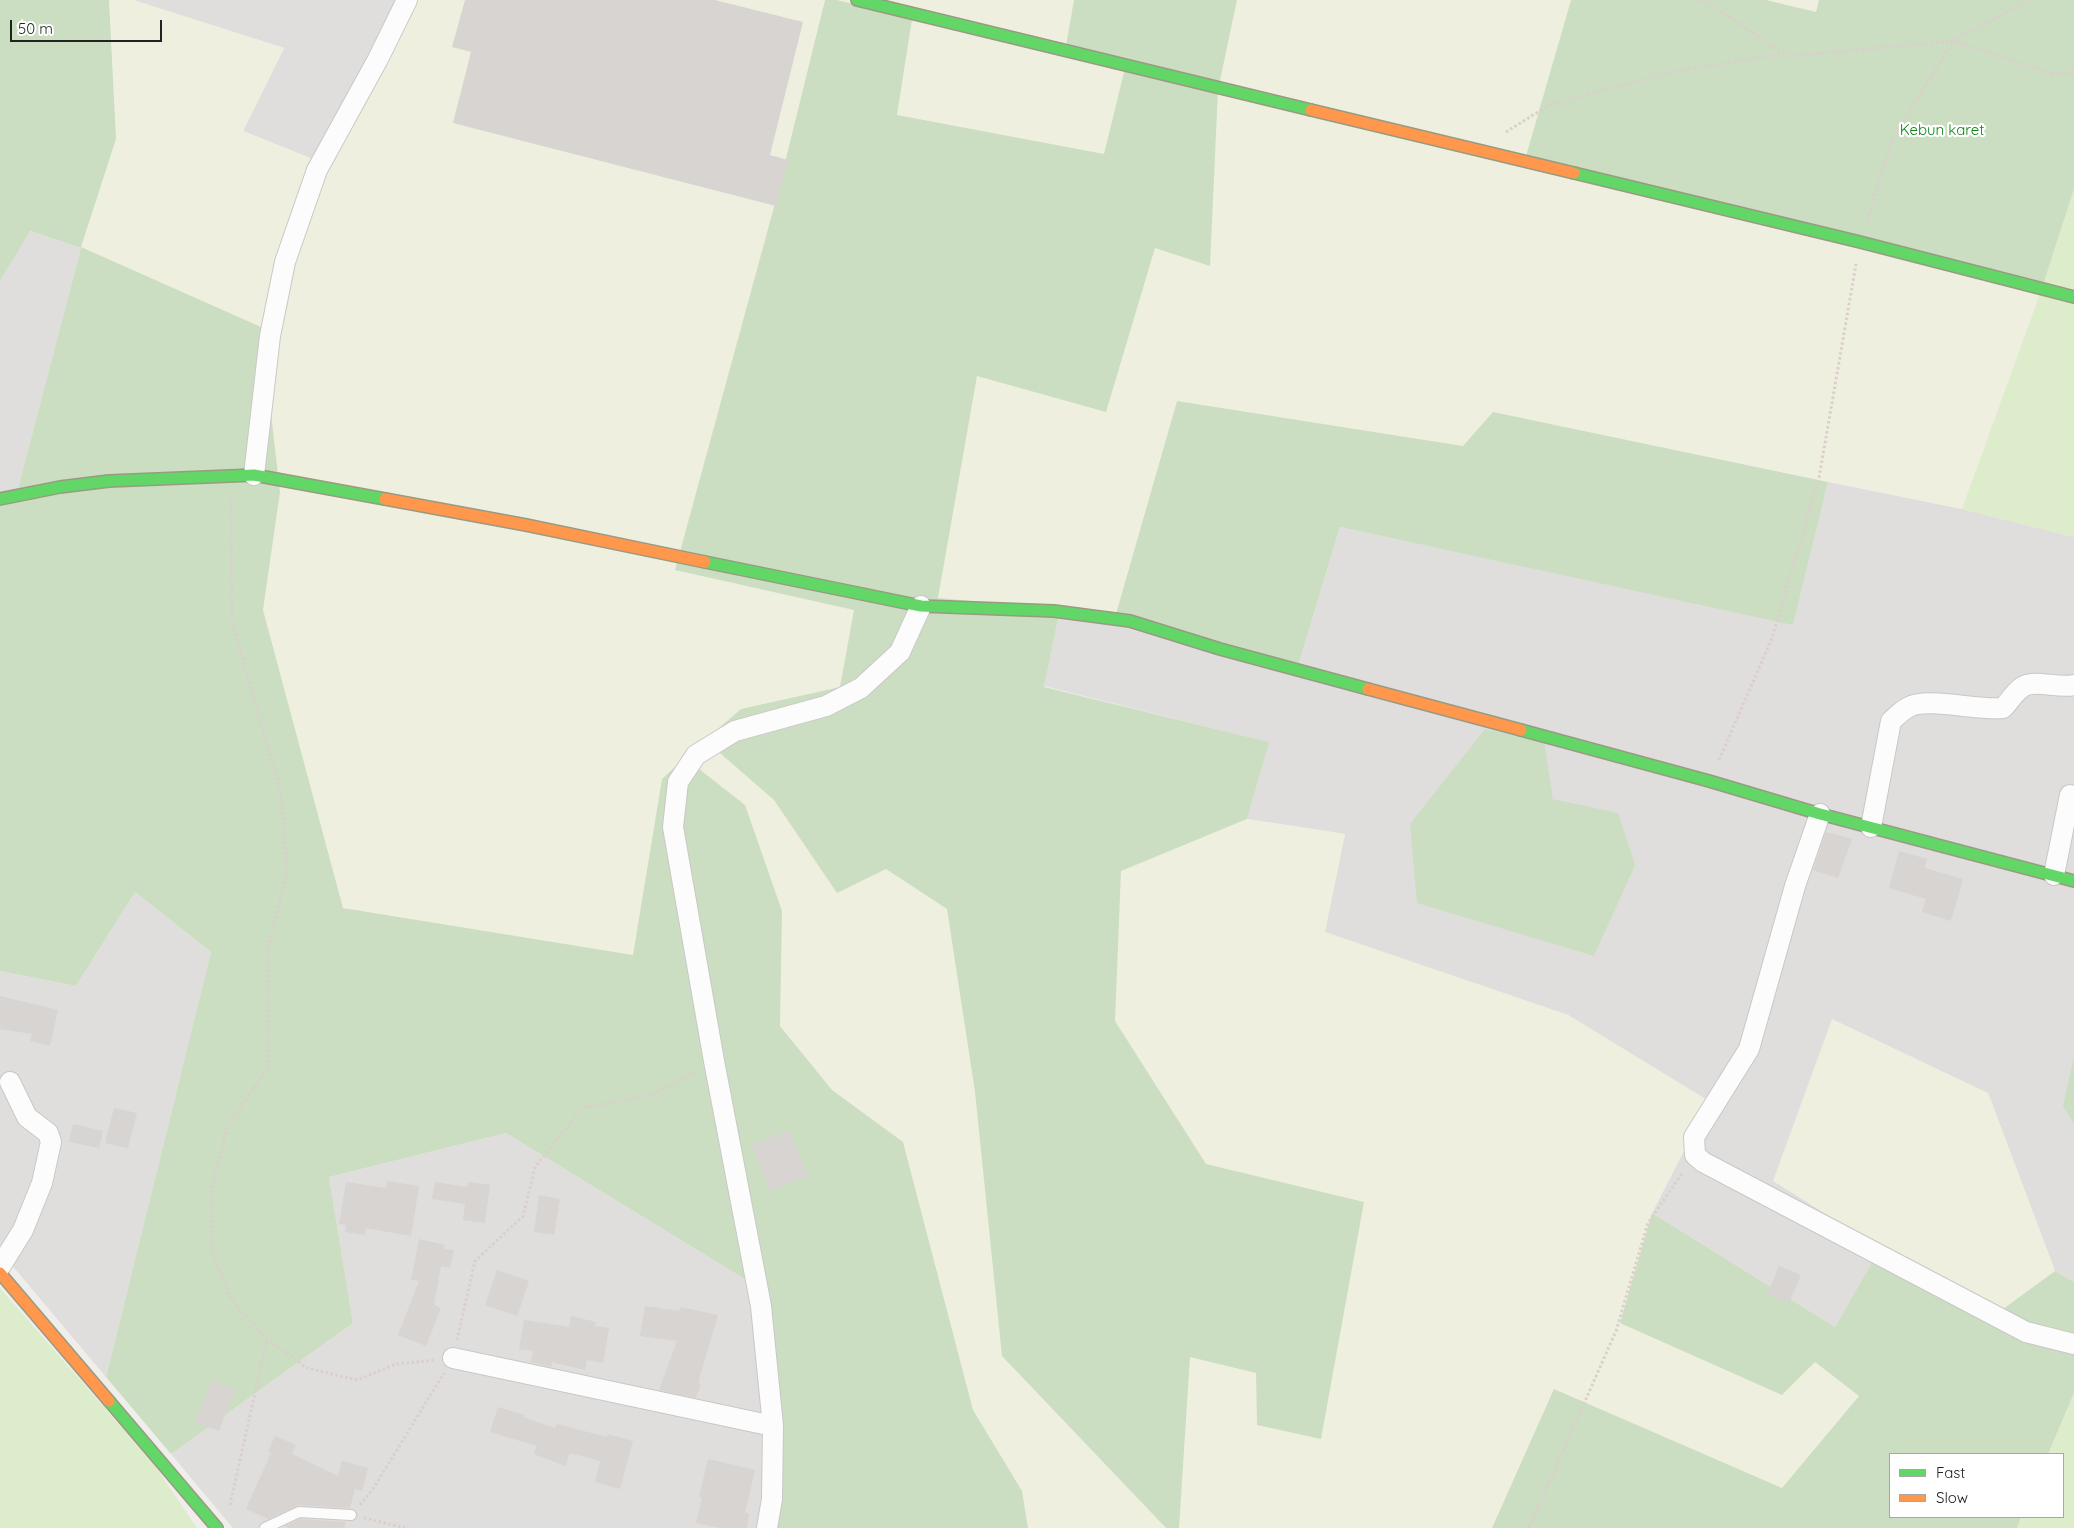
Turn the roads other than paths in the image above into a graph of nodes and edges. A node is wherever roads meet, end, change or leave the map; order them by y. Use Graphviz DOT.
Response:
graph roads {
  1 [pos="407,0"];
  2 [pos="857,0"];
  3 [pos="2074,297"];
  4 [pos="254,475"];
  5 [pos="0,499"];
  6 [pos="921,606"];
  7 [pos="2074,685"];
  8 [pos="2070,795"];
  9 [pos="1820,814"];
  10 [pos="1871,827"];
  11 [pos="2054,875"];
  12 [pos="2074,880"];
  13 [pos="10,1082"];
  14 [pos="0,1267"];
  15 [pos="0,1273"];
  16 [pos="2074,1344"];
  17 [pos="454,1358"];
  18 [pos="773,1426"];
  19 [pos="351,1515"];
  20 [pos="217,1528"];
  21 [pos="265,1528"];
  22 [pos="768,1528"];
  1 -- 4 [label="street"];
  2 -- 3 [label="street"];
  4 -- 5 [label="street"];
  4 -- 6 [label="street"];
  6 -- 9 [label="street"];
  6 -- 18 [label="street"];
  7 -- 10 [label="street"];
  8 -- 11 [label="street"];
  9 -- 10 [label="street"];
  9 -- 16 [label="street"];
  10 -- 11 [label="street"];
  11 -- 12 [label="street"];
  13 -- 14 [label="street"];
  15 -- 20 [label="street"];
  17 -- 18 [label="street"];
  18 -- 22 [label="street"];
  19 -- 21 [label="lane"];
}
